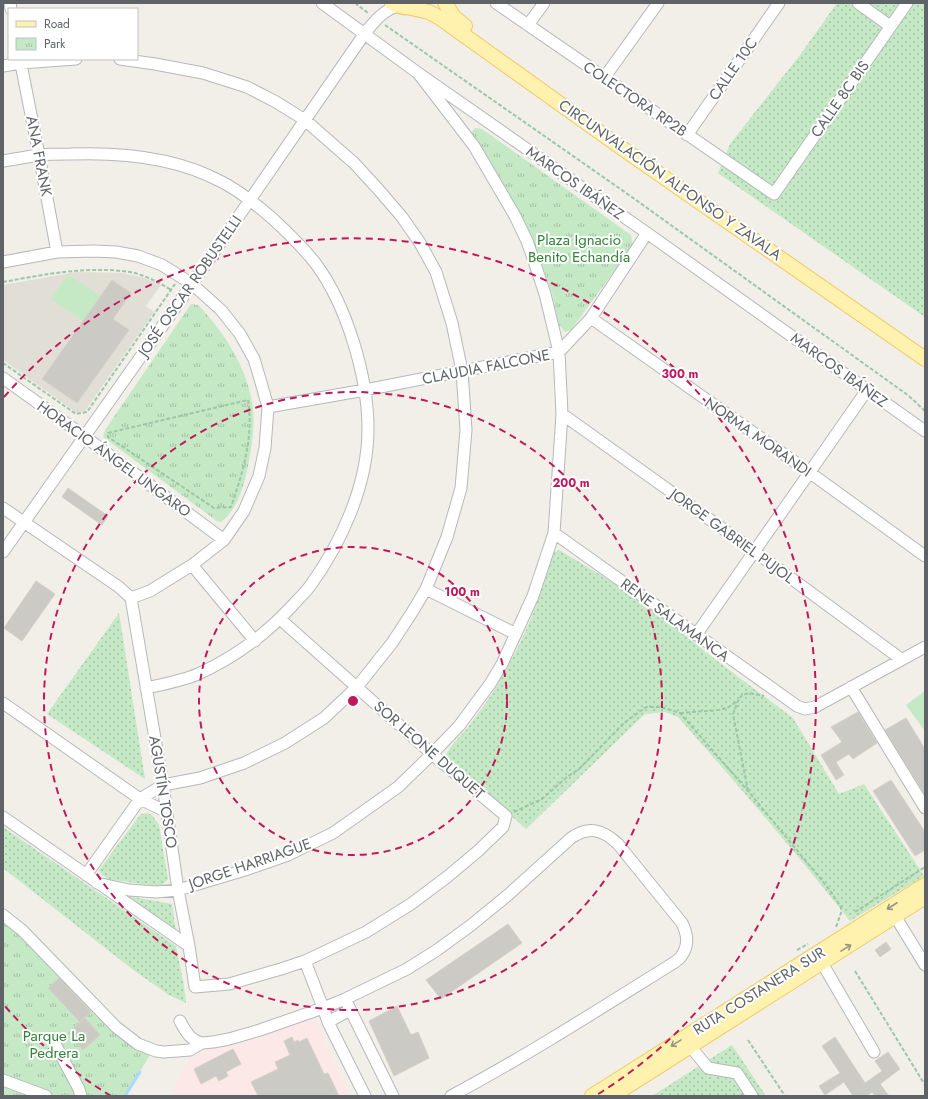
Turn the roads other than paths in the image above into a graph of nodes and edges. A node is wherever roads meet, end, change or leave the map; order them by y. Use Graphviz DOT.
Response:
graph roads {
  1 [pos="383,3"];
  2 [pos="425,3"];
  3 [pos="445,3"];
  4 [pos="496,3"];
  5 [pos="544,3"];
  6 [pos="658,3"];
  7 [pos="779,3"];
  8 [pos="858,3"];
  9 [pos="906,3"];
  10 [pos="322,4"];
  11 [pos="400,6"];
  12 [pos="377,19"];
  13 [pos="528,25"];
  14 [pos="890,26"];
  15 [pos="365,34"];
  16 [pos="48,60"];
  17 [pos="127,60"];
  18 [pos="21,61"];
  19 [pos="3,66"];
  20 [pos="418,73"];
  21 [pos="604,78"];
  22 [pos="305,120"];
  23 [pos="687,135"];
  24 [pos="39,155"];
  25 [pos="3,161"];
  26 [pos="774,194"];
  27 [pos="250,200"];
  28 [pos="647,233"];
  29 [pos="56,252"];
  30 [pos="3,262"];
  31 [pos="192,284"];
  32 [pos="591,318"];
  33 [pos="925,350"];
  34 [pos="559,352"];
  35 [pos="925,359"];
  36 [pos="462,371"];
  37 [pos="3,378"];
  38 [pos="365,390"];
  39 [pos="867,390"];
  40 [pos="268,407"];
  41 [pos="562,414"];
  42 [pos="925,431"];
  43 [pos="84,436"];
  44 [pos="809,472"];
  45 [pos="3,508"];
  46 [pos="24,522"];
  47 [pos="554,534"];
  48 [pos="224,540"];
  49 [pos="3,552"];
  50 [pos="754,552"];
  51 [pos="925,556"];
  52 [pos="192,565"];
  53 [pos="426,589"];
  54 [pos="131,598"];
  55 [pos="280,619"];
  56 [pos="516,634"];
  57 [pos="696,635"];
  58 [pos="255,641"];
  59 [pos="925,647"];
  60 [pos="901,659"];
  61 [pos="356,687"];
  62 [pos="851,687"];
  63 [pos="146,688"];
  64 [pos="3,703"];
  65 [pos="432,754"];
  66 [pos="163,785"];
  67 [pos="140,799"];
  68 [pos="925,808"];
  69 [pos="167,812"];
  70 [pos="3,817"];
  71 [pos="86,875"];
  72 [pos="98,883"];
  73 [pos="925,885"];
  74 [pos="178,890"];
  75 [pos="925,897"];
  76 [pos="3,914"];
  77 [pos="895,916"];
  78 [pos="189,946"];
  79 [pos="305,961"];
  80 [pos="822,963"];
  81 [pos="925,965"];
  82 [pos="345,999"];
  83 [pos="323,1008"];
  84 [pos="350,1010"];
  85 [pos="180,1022"];
  86 [pos="328,1022"];
  87 [pos="202,1043"];
  88 [pos="56,1046"];
  89 [pos="690,1046"];
  90 [pos="874,1052"];
  91 [pos="3,1080"];
  92 [pos="46,1096"];
  93 [pos="81,1096"];
  94 [pos="365,1096"];
  95 [pos="393,1096"];
  96 [pos="452,1096"];
  97 [pos="592,1096"];
  98 [pos="612,1096"];
  99 [pos="752,1096"];
  1 -- 12 [label="street"];
  2 -- 11 [label="main road"];
  3 -- 33 [label="main road, CIRCUNVALACIÓN ALFONSO Y ZAVALA"];
  4 -- 13 [label="street, COLECTORA RP2B"];
  5 -- 13 [label="street"];
  6 -- 21 [label="street"];
  7 -- 23 [label="street, CALLE 10C"];
  8 -- 14 [label="street"];
  9 -- 14 [label="street, CALLE 8C BIS"];
  10 -- 15 [label="street, MARCOS IBÁÑEZ"];
  11 -- 12 [label="street"];
  11 -- 35 [label="main road, CIRCUNVALACIÓN ALFONSO Y ZAVALA"];
  12 -- 15 [label="street, JOSÉ OSCAR ROBUSTELLI"];
  13 -- 21 [label="street, COLECTORA RP2B"];
  14 -- 26 [label="street, CALLE 8C BIS"];
  15 -- 20 [label="street, MARCOS IBÁÑEZ"];
  15 -- 22 [label="street, JOSÉ OSCAR ROBUSTELLI"];
  16 -- 18 [label="street"];
  17 -- 22 [label="street"];
  18 -- 19 [label="street"];
  18 -- 24 [label="street, ANA FRANK"];
  20 -- 28 [label="street, MARCOS IBÁÑEZ"];
  20 -- 34 [label="street, JORGE HARRIAGUE"];
  21 -- 23 [label="street, COLECTORA RP2B"];
  22 -- 27 [label="street, JOSÉ OSCAR ROBUSTELLI"];
  22 -- 36 [label="street"];
  23 -- 26 [label="street, COLECTORA RP2B"];
  24 -- 25 [label="street"];
  24 -- 27 [label="street"];
  24 -- 29 [label="street, ANA FRANK"];
  27 -- 31 [label="street, JOSÉ OSCAR ROBUSTELLI"];
  27 -- 38 [label="street"];
  28 -- 32 [label="street, CLAUDIA FALCONE"];
  28 -- 39 [label="street, MARCOS IBÁÑEZ"];
  29 -- 30 [label="street"];
  29 -- 31 [label="street"];
  31 -- 40 [label="street"];
  31 -- 43 [label="street, JOSÉ OSCAR ROBUSTELLI"];
  32 -- 34 [label="street, CLAUDIA FALCONE"];
  32 -- 44 [label="street, NORMA MORANDI"];
  34 -- 36 [label="street, CLAUDIA FALCONE"];
  34 -- 41 [label="street, JORGE HARRIAGUE"];
  36 -- 38 [label="street, CLAUDIA FALCONE"];
  36 -- 53 [label="street"];
  37 -- 43 [label="street, HORACIO ÁNGEL UNGARO"];
  38 -- 40 [label="street, CLAUDIA FALCONE"];
  38 -- 55 [label="street"];
  39 -- 42 [label="street, MARCOS IBÁÑEZ"];
  39 -- 44 [label="street"];
  40 -- 48 [label="street"];
  41 -- 47 [label="street, JORGE HARRIAGUE"];
  41 -- 50 [label="street, JORGE GABRIEL PUJOL"];
  43 -- 46 [label="street, JOSÉ OSCAR ROBUSTELLI"];
  43 -- 48 [label="street, HORACIO ÁNGEL UNGARO"];
  44 -- 50 [label="street"];
  44 -- 51 [label="street, NORMA MORANDI"];
  45 -- 46 [label="street"];
  46 -- 49 [label="street, JOSÉ OSCAR ROBUSTELLI"];
  46 -- 54 [label="street"];
  47 -- 56 [label="street, JORGE HARRIAGUE"];
  47 -- 57 [label="street, RENE SALAMANCA"];
  48 -- 52 [label="street"];
  50 -- 57 [label="street"];
  50 -- 60 [label="street, JORGE GABRIEL PUJOL"];
  52 -- 54 [label="street"];
  52 -- 58 [label="street"];
  53 -- 56 [label="street"];
  53 -- 61 [label="street"];
  54 -- 63 [label="street, AGUSTÍN TOSCO"];
  55 -- 58 [label="street"];
  55 -- 61 [label="street, SOR LEONE DUQUET"];
  56 -- 65 [label="street, JORGE HARRIAGUE"];
  57 -- 62 [label="street, RENE SALAMANCA"];
  58 -- 63 [label="street"];
  59 -- 60 [label="street"];
  60 -- 62 [label="street"];
  61 -- 65 [label="street, SOR LEONE DUQUET"];
  61 -- 66 [label="street"];
  62 -- 68 [label="street"];
  63 -- 66 [label="street, AGUSTÍN TOSCO"];
  64 -- 67 [label="street"];
  65 -- 74 [label="street, JORGE HARRIAGUE"];
  65 -- 79 [label="street, SOR LEONE DUQUET"];
  66 -- 67 [label="street"];
  66 -- 69 [label="street, AGUSTÍN TOSCO"];
  67 -- 69 [label="street"];
  67 -- 71 [label="street"];
  69 -- 74 [label="street, AGUSTÍN TOSCO"];
  70 -- 71 [label="street"];
  71 -- 72 [label="street"];
  72 -- 74 [label="street, JORGE HARRIAGUE"];
  72 -- 78 [label="street"];
  73 -- 97 [label="main road, RUTA COSTANERA SUR, one-way"];
  74 -- 78 [label="street, AGUSTÍN TOSCO"];
  75 -- 77 [label="main road, RUTA COSTANERA SUR"];
  76 -- 87 [label="street"];
  80 -- 77 [label="main road, RUTA COSTANERA SUR, one-way"];
  77 -- 81 [label="street"];
  78 -- 79 [label="street, AGUSTÍN TOSCO"];
  79 -- 83 [label="street"];
  80 -- 89 [label="main road, RUTA COSTANERA SUR"];
  80 -- 90 [label="street"];
  82 -- 83 [label="street"];
  82 -- 84 [label="street"];
  82 -- 96 [label="street"];
  83 -- 86 [label="street"];
  83 -- 87 [label="street"];
  84 -- 86 [label="street"];
  84 -- 95 [label="street"];
  85 -- 87 [label="street"];
  86 -- 94 [label="street"];
  88 -- 93 [label="street"];
  89 -- 98 [label="main road, RUTA COSTANERA SUR"];
  89 -- 99 [label="street"];
  91 -- 92 [label="street"];
}
